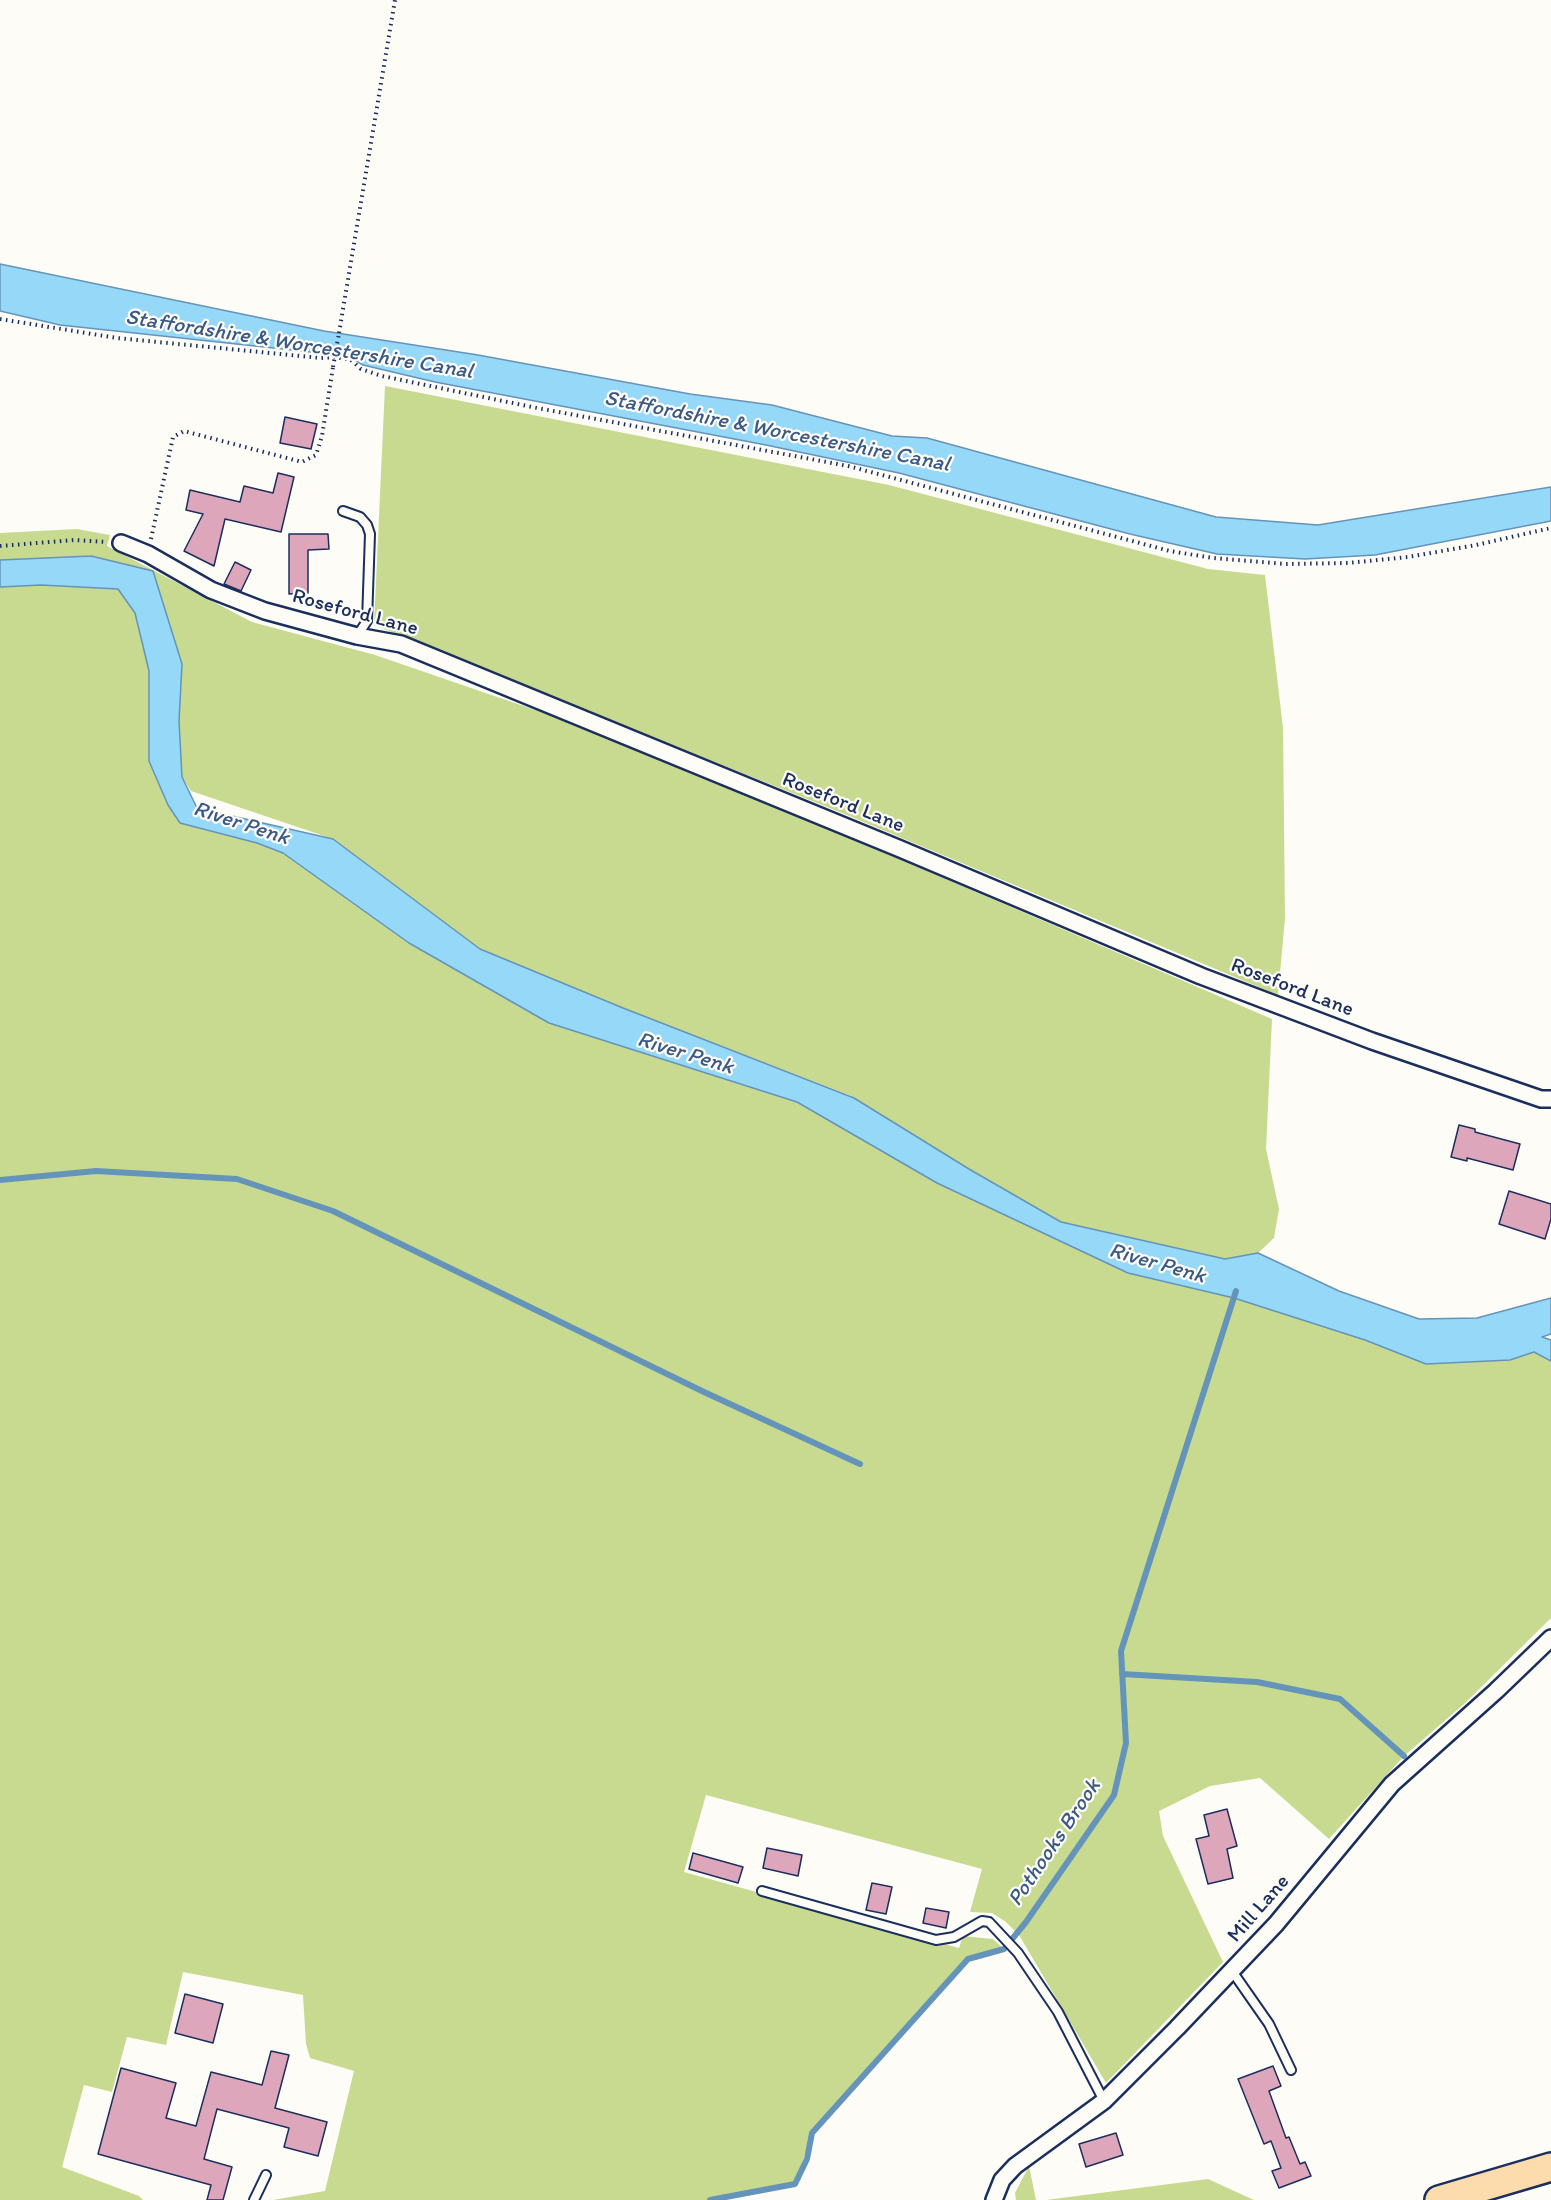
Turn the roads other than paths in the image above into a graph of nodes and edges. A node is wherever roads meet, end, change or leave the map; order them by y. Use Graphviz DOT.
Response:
graph roads {
  1 [pos="343,511"];
  2 [pos="121,543"];
  3 [pos="357,636"];
  4 [pos="1551,1099"];
  5 [pos="1551,1638"];
  6 [pos="762,1891"];
  7 [pos="1232,1971"];
  8 [pos="1291,2070"];
  9 [pos="1104,2101"];
  10 [pos="1551,2167"];
  11 [pos="266,2175"];
  12 [pos="254,2200"];
  13 [pos="994,2200"];
  14 [pos="1439,2200"];
  1 -- 3 [label="lane"];
  2 -- 3 [label="street, Roseford Lane"];
  3 -- 4 [label="street, Roseford Lane"];
  5 -- 7 [label="street, Mill Lane"];
  6 -- 9 [label="lane"];
  7 -- 8 [label="lane"];
  7 -- 9 [label="street, Mill Lane"];
  9 -- 13 [label="street, Mill Lane"];
  10 -- 14 [label="highway"];
  11 -- 12 [label="lane"];
}
